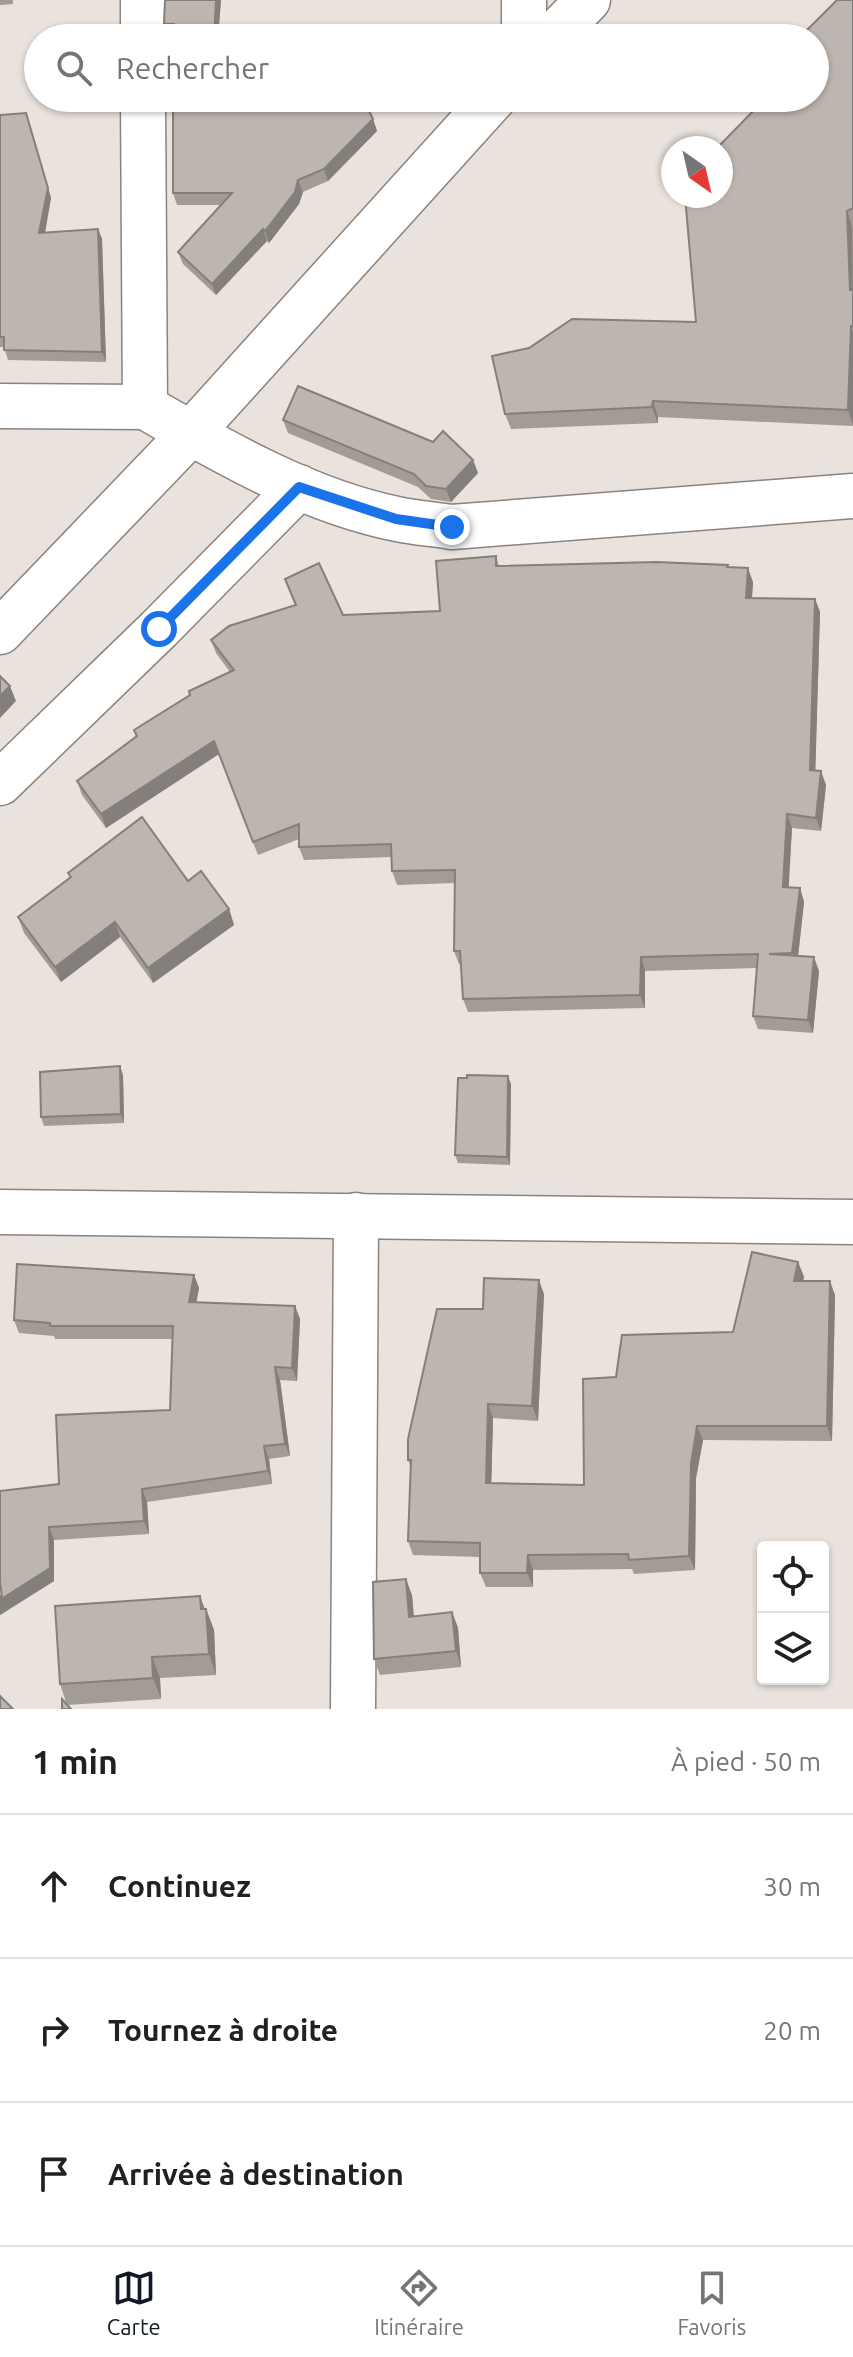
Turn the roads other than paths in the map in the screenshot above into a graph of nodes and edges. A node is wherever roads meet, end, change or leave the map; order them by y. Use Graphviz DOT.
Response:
graph roads {
  1 [pos="143,0"];
  2 [pos="524,0"];
  3 [pos="588,0"];
  4 [pos="143,24"];
  5 [pos="524,24"];
  6 [pos="565,24"];
  7 [pos="143,112"];
  8 [pos="481,112"];
  9 [pos="0,406"];
  10 [pos="145,407"];
  11 [pos="191,433"];
  12 [pos="299,487"];
  13 [pos="853,496"];
  14 [pos="0,632"];
  15 [pos="0,783"];
  16 [pos="0,1212"];
  17 [pos="356,1215"];
  18 [pos="853,1222"];
  19 [pos="353,1709"];
  1 -- 4 [label="street"];
  2 -- 5 [label="street"];
  3 -- 6 [label="street"];
  7 -- 10 [label="street"];
  8 -- 11 [label="street"];
  9 -- 10 [label="street"];
  10 -- 11 [label="street"];
  11 -- 12 [label="street"];
  11 -- 14 [label="street"];
  12 -- 13 [label="street"];
  12 -- 15 [label="street"];
  16 -- 17 [label="street"];
  17 -- 18 [label="street"];
  17 -- 19 [label="street"];
}
